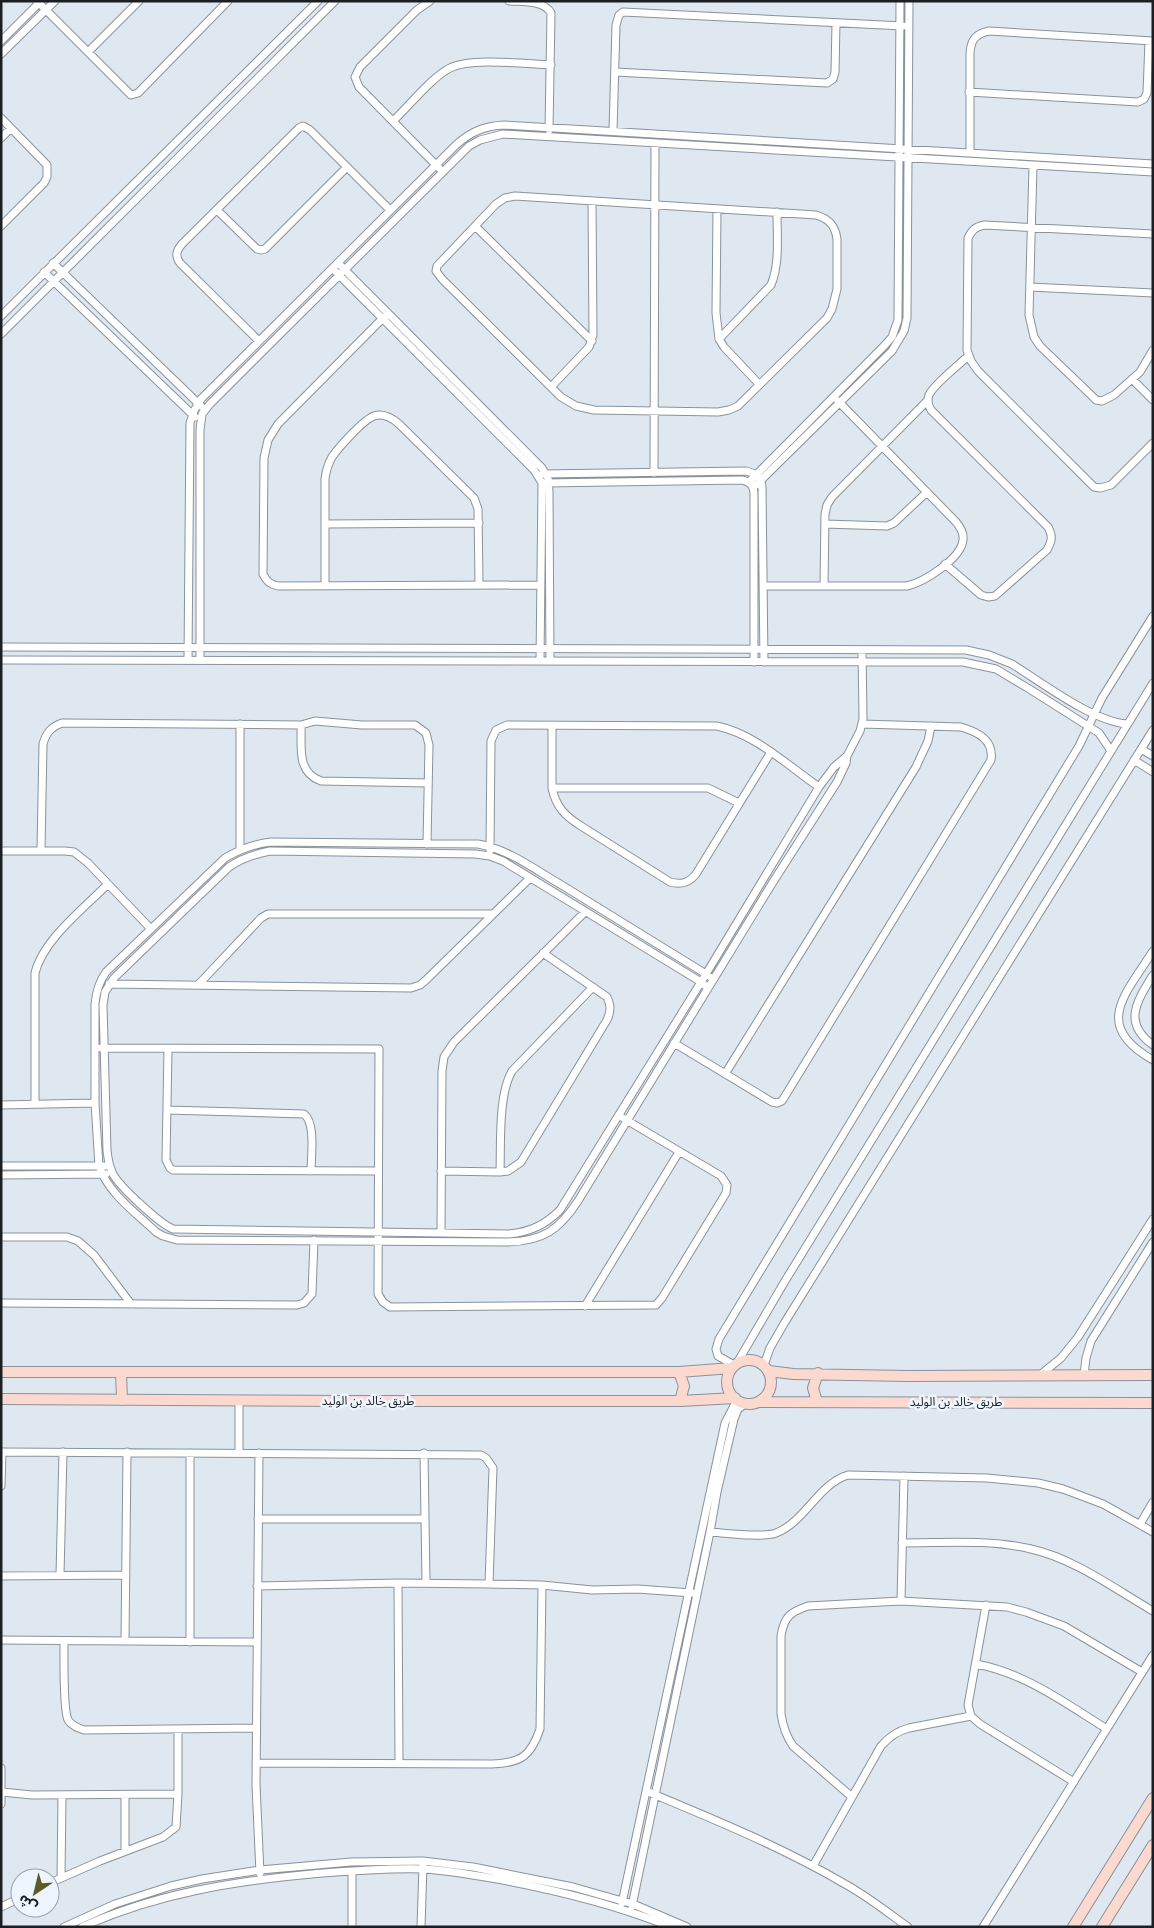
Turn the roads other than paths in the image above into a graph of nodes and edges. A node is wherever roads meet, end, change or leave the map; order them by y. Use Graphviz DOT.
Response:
graph roads {
  1 [pos="55,1"];
  2 [pos="139,1"];
  3 [pos="228,1"];
  4 [pos="318,1"];
  5 [pos="335,1"];
  6 [pos="430,1"];
  7 [pos="509,1"];
  8 [pos="900,1"];
  9 [pos="909,1"];
  10 [pos="39,2"];
  11 [pos="46,10"];
  12 [pos="836,23"];
  13 [pos="900,26"];
  14 [pos="909,27"];
  15 [pos="1,41"];
  16 [pos="277,41"];
  17 [pos="1151,41"];
  18 [pos="286,50"];
  19 [pos="88,52"];
  20 [pos="1,54"];
  21 [pos="551,65"];
  22 [pos="615,72"];
  23 [pos="970,92"];
  24 [pos="1,118"];
  25 [pos="393,121"];
  26 [pos="549,127"];
  27 [pos="11,128"];
  28 [pos="613,131"];
  29 [pos="549,136"];
  30 [pos="1,138"];
  31 [pos="655,143"];
  32 [pos="899,149"];
  33 [pos="908,150"];
  34 [pos="970,153"];
  35 [pos="899,158"];
  36 [pos="908,158"];
  37 [pos="436,164"];
  38 [pos="1153,164"];
  39 [pos="1033,166"];
  40 [pos="347,167"];
  41 [pos="443,172"];
  42 [pos="1153,172"];
  43 [pos="592,201"];
  44 [pos="114,202"];
  45 [pos="654,205"];
  46 [pos="717,209"];
  47 [pos="218,210"];
  48 [pos="390,210"];
  49 [pos="124,212"];
  50 [pos="777,212"];
  51 [pos="1,226"];
  52 [pos="475,226"];
  53 [pos="1032,227"];
  54 [pos="1153,234"];
  55 [pos="53,263"];
  56 [pos="335,265"];
  57 [pos="344,269"];
  58 [pos="44,272"];
  59 [pos="63,273"];
  60 [pos="338,275"];
  61 [pos="54,282"];
  62 [pos="1030,288"];
  63 [pos="1153,294"];
  64 [pos="388,313"];
  65 [pos="1,316"];
  66 [pos="382,318"];
  67 [pos="1,334"];
  68 [pos="719,339"];
  69 [pos="259,340"];
  70 [pos="592,341"];
  71 [pos="1153,350"];
  72 [pos="968,356"];
  73 [pos="1132,379"];
  74 [pos="759,384"];
  75 [pos="551,387"];
  76 [pos="834,397"];
  77 [pos="928,400"];
  78 [pos="1153,400"];
  79 [pos="198,403"];
  80 [pos="840,403"];
  81 [pos="205,410"];
  82 [pos="654,411"];
  83 [pos="192,415"];
  84 [pos="200,423"];
  85 [pos="1153,444"];
  86 [pos="882,446"];
  87 [pos="654,473"];
  88 [pos="538,474"];
  89 [pos="546,474"];
  90 [pos="759,477"];
  91 [pos="545,483"];
  92 [pos="752,484"];
  93 [pos="927,492"];
  94 [pos="479,523"];
  95 [pos="325,524"];
  96 [pos="825,524"];
  97 [pos="945,564"];
  98 [pos="550,578"];
  99 [pos="541,582"];
  100 [pos="479,585"];
  101 [pos="325,586"];
  102 [pos="763,586"];
  103 [pos="824,586"];
  104 [pos="1153,616"];
  105 [pos="1,647"];
  106 [pos="188,648"];
  107 [pos="200,648"];
  108 [pos="358,648"];
  109 [pos="540,649"];
  110 [pos="550,649"];
  111 [pos="608,649"];
  112 [pos="754,650"];
  113 [pos="764,650"];
  114 [pos="862,650"];
  115 [pos="1,660"];
  116 [pos="188,660"];
  117 [pos="200,660"];
  118 [pos="358,661"];
  119 [pos="540,661"];
  120 [pos="550,661"];
  121 [pos="609,661"];
  122 [pos="754,662"];
  123 [pos="764,662"];
  124 [pos="862,662"];
  125 [pos="1037,680"];
  126 [pos="1153,683"];
  127 [pos="1031,690"];
  128 [pos="1095,715"];
  129 [pos="240,724"];
  130 [pos="862,724"];
  131 [pos="1128,724"];
  132 [pos="301,725"];
  133 [pos="552,725"];
  134 [pos="932,726"];
  135 [pos="1090,726"];
  136 [pos="1153,730"];
  137 [pos="1141,749"];
  138 [pos="1110,751"];
  139 [pos="771,752"];
  140 [pos="847,756"];
  141 [pos="1153,756"];
  142 [pos="1134,760"];
  143 [pos="1153,772"];
  144 [pos="428,784"];
  145 [pos="819,787"];
  146 [pos="552,788"];
  147 [pos="739,803"];
  148 [pos="428,844"];
  149 [pos="490,846"];
  150 [pos="240,849"];
  151 [pos="41,850"];
  152 [pos="1,851"];
  153 [pos="490,856"];
  154 [pos="530,878"];
  155 [pos="108,884"];
  156 [pos="195,886"];
  157 [pos="202,892"];
  158 [pos="585,912"];
  159 [pos="493,914"];
  160 [pos="151,929"];
  161 [pos="1153,951"];
  162 [pos="543,953"];
  163 [pos="706,974"];
  164 [pos="1153,975"];
  165 [pos="714,979"];
  166 [pos="701,982"];
  167 [pos="109,984"];
  168 [pos="198,985"];
  169 [pos="593,987"];
  170 [pos="708,988"];
  171 [pos="674,1043"];
  172 [pos="1153,1045"];
  173 [pos="95,1048"];
  174 [pos="104,1048"];
  175 [pos="168,1049"];
  176 [pos="1153,1060"];
  177 [pos="725,1074"];
  178 [pos="96,1103"];
  179 [pos="35,1104"];
  180 [pos="1,1105"];
  181 [pos="167,1110"];
  182 [pos="618,1115"];
  183 [pos="627,1120"];
  184 [pos="679,1152"];
  185 [pos="1,1166"];
  186 [pos="99,1166"];
  187 [pos="110,1166"];
  188 [pos="311,1171"];
  189 [pos="378,1171"];
  190 [pos="441,1172"];
  191 [pos="500,1172"];
  192 [pos="102,1174"];
  193 [pos="113,1174"];
  194 [pos="1,1175"];
  195 [pos="1153,1219"];
  196 [pos="335,1232"];
  197 [pos="377,1232"];
  198 [pos="440,1233"];
  199 [pos="1,1236"];
  200 [pos="314,1240"];
  201 [pos="335,1241"];
  202 [pos="377,1241"];
  203 [pos="1153,1242"];
  204 [pos="1101,1301"];
  205 [pos="1,1303"];
  206 [pos="132,1304"];
  207 [pos="585,1306"];
  208 [pos="1112,1308"];
  209 [pos="734,1365"];
  210 [pos="767,1368"];
  211 [pos="1,1372"];
  212 [pos="121,1372"];
  213 [pos="679,1372"];
  214 [pos="818,1373"];
  215 [pos="1040,1375"];
  216 [pos="1084,1375"];
  217 [pos="1153,1375"];
  218 [pos="1,1398"];
  219 [pos="122,1400"];
  220 [pos="239,1401"];
  221 [pos="680,1401"];
  222 [pos="739,1401"];
  223 [pos="760,1402"];
  224 [pos="817,1402"];
  225 [pos="1153,1403"];
  226 [pos="1,1452"];
  227 [pos="63,1452"];
  228 [pos="128,1452"];
  229 [pos="190,1453"];
  230 [pos="239,1453"];
  231 [pos="259,1453"];
  232 [pos="424,1454"];
  233 [pos="904,1476"];
  234 [pos="1,1486"];
  235 [pos="1153,1502"];
  236 [pos="258,1519"];
  237 [pos="425,1519"];
  238 [pos="1140,1524"];
  239 [pos="710,1532"];
  240 [pos="1153,1532"];
  241 [pos="902,1543"];
  242 [pos="60,1575"];
  243 [pos="126,1575"];
  244 [pos="1,1576"];
  245 [pos="398,1583"];
  246 [pos="426,1583"];
  247 [pos="489,1584"];
  248 [pos="542,1585"];
  249 [pos="257,1586"];
  250 [pos="688,1593"];
  251 [pos="697,1594"];
  252 [pos="901,1601"];
  253 [pos="986,1605"];
  254 [pos="1153,1611"];
  255 [pos="1,1640"];
  256 [pos="64,1641"];
  257 [pos="125,1641"];
  258 [pos="190,1642"];
  259 [pos="257,1642"];
  260 [pos="1153,1655"];
  261 [pos="976,1664"];
  262 [pos="1142,1672"];
  263 [pos="971,1716"];
  264 [pos="256,1728"];
  265 [pos="178,1729"];
  266 [pos="1107,1729"];
  267 [pos="256,1763"];
  268 [pos="399,1763"];
  269 [pos="1,1768"];
  270 [pos="1074,1782"];
  271 [pos="646,1791"];
  272 [pos="2,1792"];
  273 [pos="178,1794"];
  274 [pos="62,1795"];
  275 [pos="125,1795"];
  276 [pos="656,1795"];
  277 [pos="852,1797"];
  278 [pos="1153,1798"];
  279 [pos="1,1804"];
  280 [pos="1153,1845"];
  281 [pos="125,1851"];
  282 [pos="423,1861"];
  283 [pos="813,1866"];
  284 [pos="423,1869"];
  285 [pos="260,1870"];
  286 [pos="352,1871"];
  287 [pos="61,1878"];
  288 [pos="260,1878"];
  289 [pos="622,1904"];
  290 [pos="632,1908"];
  291 [pos="84,1924"];
  292 [pos="64,1927"];
  293 [pos="352,1927"];
  294 [pos="421,1927"];
  295 [pos="671,1927"];
  296 [pos="687,1927"];
  297 [pos="908,1927"];
  298 [pos="984,1927"];
  299 [pos="1073,1927"];
  300 [pos="1102,1927"];
  1 -- 11 [label="street"];
  2 -- 19 [label="street"];
  3 -- 19 [label="street"];
  4 -- 16 [label="street"];
  5 -- 18 [label="street"];
  6 -- 25 [label="street"];
  7 -- 21 [label="street"];
  8 -- 13 [label="street"];
  9 -- 14 [label="street"];
  10 -- 11 [label="street"];
  10 -- 15 [label="street"];
  11 -- 19 [label="street"];
  11 -- 20 [label="street"];
  12 -- 13 [label="street"];
  12 -- 22 [label="street"];
  12 -- 22 [label="street"];
  13 -- 14 [label="street"];
  13 -- 32 [label="street"];
  14 -- 33 [label="street"];
  16 -- 18 [label="street"];
  16 -- 44 [label="street"];
  17 -- 23 [label="street"];
  17 -- 23 [label="street"];
  18 -- 49 [label="street"];
  21 -- 25 [label="street"];
  21 -- 26 [label="street"];
  22 -- 28 [label="street"];
  23 -- 34 [label="street"];
  24 -- 27 [label="street"];
  25 -- 37 [label="street"];
  26 -- 28 [label="street"];
  26 -- 29 [label="street"];
  26 -- 37 [label="street"];
  27 -- 30 [label="street"];
  27 -- 51 [label="street"];
  28 -- 32 [label="street"];
  29 -- 31 [label="street"];
  29 -- 41 [label="street"];
  31 -- 35 [label="street"];
  31 -- 45 [label="street"];
  32 -- 33 [label="street"];
  32 -- 35 [label="street"];
  33 -- 34 [label="street"];
  33 -- 36 [label="street"];
  34 -- 38 [label="street"];
  35 -- 36 [label="street"];
  35 -- 76 [label="street"];
  36 -- 39 [label="street"];
  36 -- 80 [label="street"];
  37 -- 41 [label="street"];
  37 -- 48 [label="street"];
  39 -- 42 [label="street"];
  39 -- 53 [label="street"];
  40 -- 47 [label="street"];
  40 -- 47 [label="street"];
  40 -- 48 [label="street"];
  41 -- 57 [label="street"];
  43 -- 45 [label="street"];
  43 -- 52 [label="street"];
  43 -- 70 [label="street"];
  44 -- 49 [label="street"];
  44 -- 55 [label="street"];
  45 -- 46 [label="street"];
  45 -- 82 [label="street"];
  46 -- 50 [label="street"];
  46 -- 68 [label="street"];
  47 -- 69 [label="street"];
  48 -- 56 [label="street"];
  49 -- 59 [label="street"];
  50 -- 68 [label="street"];
  50 -- 74 [label="street"];
  52 -- 70 [label="street"];
  52 -- 75 [label="street"];
  53 -- 54 [label="street"];
  53 -- 62 [label="street"];
  53 -- 72 [label="street"];
  55 -- 58 [label="street"];
  55 -- 59 [label="street"];
  56 -- 57 [label="street"];
  56 -- 60 [label="street"];
  56 -- 69 [label="street"];
  57 -- 60 [label="street"];
  57 -- 64 [label="street"];
  58 -- 61 [label="street"];
  58 -- 65 [label="street"];
  59 -- 61 [label="street"];
  59 -- 79 [label="street"];
  60 -- 66 [label="street"];
  60 -- 81 [label="street"];
  61 -- 67 [label="street"];
  61 -- 83 [label="street"];
  62 -- 63 [label="street"];
  62 -- 73 [label="street"];
  64 -- 66 [label="street"];
  64 -- 89 [label="street"];
  66 -- 88 [label="street"];
  66 -- 101 [label="street"];
  68 -- 74 [label="street"];
  69 -- 79 [label="street"];
  70 -- 75 [label="street"];
  71 -- 73 [label="street"];
  72 -- 77 [label="street"];
  72 -- 85 [label="street"];
  73 -- 78 [label="street"];
  74 -- 82 [label="street"];
  75 -- 82 [label="street"];
  76 -- 80 [label="street"];
  76 -- 90 [label="street"];
  77 -- 86 [label="street"];
  77 -- 97 [label="street"];
  79 -- 81 [label="street"];
  79 -- 83 [label="street"];
  80 -- 86 [label="street"];
  80 -- 90 [label="street"];
  81 -- 84 [label="street"];
  82 -- 87 [label="street"];
  83 -- 84 [label="street"];
  83 -- 106 [label="street"];
  84 -- 107 [label="street"];
  86 -- 93 [label="street"];
  86 -- 96 [label="street"];
  87 -- 89 [label="street"];
  87 -- 90 [label="street"];
  88 -- 89 [label="street"];
  88 -- 91 [label="street"];
  89 -- 91 [label="street"];
  90 -- 92 [label="street"];
  90 -- 102 [label="street"];
  91 -- 92 [label="street"];
  91 -- 98 [label="street"];
  91 -- 99 [label="street"];
  92 -- 112 [label="street"];
  93 -- 96 [label="street"];
  93 -- 97 [label="street"];
  94 -- 95 [label="street"];
  94 -- 95 [label="street"];
  94 -- 100 [label="street"];
  95 -- 101 [label="street"];
  96 -- 103 [label="street"];
  97 -- 103 [label="street"];
  98 -- 99 [label="street"];
  98 -- 110 [label="street"];
  99 -- 100 [label="street"];
  99 -- 109 [label="street"];
  100 -- 101 [label="street"];
  102 -- 103 [label="street"];
  102 -- 113 [label="street"];
  104 -- 128 [label="street"];
  105 -- 106 [label="street"];
  106 -- 107 [label="street"];
  106 -- 116 [label="street"];
  107 -- 108 [label="street"];
  107 -- 117 [label="street"];
  108 -- 109 [label="street"];
  108 -- 118 [label="street"];
  109 -- 110 [label="street"];
  109 -- 119 [label="street"];
  110 -- 111 [label="street"];
  110 -- 120 [label="street"];
  111 -- 112 [label="street"];
  111 -- 121 [label="street"];
  112 -- 113 [label="street"];
  112 -- 122 [label="street"];
  113 -- 114 [label="street"];
  113 -- 123 [label="street"];
  114 -- 124 [label="street"];
  114 -- 125 [label="street"];
  115 -- 116 [label="street"];
  116 -- 117 [label="street"];
  117 -- 118 [label="street"];
  118 -- 119 [label="street"];
  119 -- 120 [label="street"];
  120 -- 121 [label="street"];
  121 -- 122 [label="street"];
  122 -- 123 [label="street"];
  123 -- 124 [label="street"];
  124 -- 127 [label="street"];
  124 -- 130 [label="street"];
  125 -- 127 [label="street"];
  125 -- 128 [label="street"];
  126 -- 131 [label="street"];
  127 -- 135 [label="street"];
  128 -- 131 [label="street"];
  128 -- 135 [label="street"];
  129 -- 132 [label="street"];
  129 -- 150 [label="street"];
  129 -- 151 [label="street"];
  130 -- 134 [label="street"];
  130 -- 140 [label="street"];
  131 -- 138 [label="street"];
  132 -- 144 [label="street"];
  132 -- 144 [label="street"];
  133 -- 139 [label="street"];
  133 -- 146 [label="street"];
  133 -- 149 [label="street"];
  134 -- 177 [label="street"];
  134 -- 177 [label="street"];
  135 -- 138 [label="street"];
  135 -- 209 [label="street"];
  136 -- 137 [label="street"];
  137 -- 141 [label="street"];
  137 -- 142 [label="street"];
  138 -- 209 [label="street"];
  139 -- 145 [label="street"];
  139 -- 147 [label="street"];
  140 -- 145 [label="street"];
  140 -- 165 [label="street"];
  142 -- 143 [label="street"];
  142 -- 210 [label="street"];
  144 -- 148 [label="street"];
  145 -- 163 [label="street"];
  146 -- 147 [label="street"];
  146 -- 147 [label="street"];
  148 -- 149 [label="street"];
  148 -- 150 [label="street"];
  149 -- 153 [label="street"];
  149 -- 163 [label="street"];
  150 -- 156 [label="street"];
  151 -- 152 [label="street"];
  151 -- 155 [label="street"];
  153 -- 154 [label="street"];
  153 -- 157 [label="street"];
  154 -- 158 [label="street"];
  154 -- 159 [label="street"];
  155 -- 160 [label="street"];
  155 -- 179 [label="street"];
  156 -- 157 [label="street"];
  156 -- 160 [label="street"];
  157 -- 167 [label="street"];
  158 -- 162 [label="street"];
  158 -- 166 [label="street"];
  159 -- 168 [label="street"];
  159 -- 168 [label="street"];
  160 -- 173 [label="street"];
  161 -- 176 [label="street"];
  162 -- 169 [label="street"];
  162 -- 190 [label="street"];
  163 -- 165 [label="street"];
  163 -- 166 [label="street"];
  164 -- 172 [label="street"];
  165 -- 170 [label="street"];
  166 -- 170 [label="street"];
  166 -- 182 [label="street"];
  167 -- 168 [label="street"];
  167 -- 174 [label="street"];
  169 -- 191 [label="street"];
  169 -- 191 [label="street"];
  170 -- 171 [label="street"];
  171 -- 177 [label="street"];
  171 -- 183 [label="street"];
  173 -- 174 [label="street"];
  173 -- 178 [label="street"];
  174 -- 175 [label="street"];
  174 -- 187 [label="street"];
  175 -- 181 [label="street"];
  175 -- 189 [label="street"];
  178 -- 179 [label="street"];
  178 -- 186 [label="street"];
  179 -- 180 [label="street"];
  181 -- 188 [label="street"];
  181 -- 188 [label="street"];
  182 -- 183 [label="street"];
  182 -- 198 [label="street"];
  183 -- 184 [label="street"];
  183 -- 202 [label="street"];
  184 -- 207 [label="street"];
  184 -- 207 [label="street"];
  185 -- 186 [label="street"];
  186 -- 187 [label="street"];
  186 -- 192 [label="street"];
  187 -- 193 [label="street"];
  188 -- 189 [label="street"];
  189 -- 197 [label="street"];
  190 -- 191 [label="street"];
  190 -- 198 [label="street"];
  192 -- 193 [label="street"];
  192 -- 194 [label="street"];
  192 -- 200 [label="street"];
  193 -- 196 [label="street"];
  195 -- 204 [label="street"];
  196 -- 197 [label="street"];
  196 -- 201 [label="street"];
  197 -- 198 [label="street"];
  197 -- 202 [label="street"];
  199 -- 206 [label="street"];
  200 -- 201 [label="street"];
  200 -- 206 [label="street"];
  201 -- 202 [label="street"];
  202 -- 207 [label="street"];
  203 -- 208 [label="street"];
  204 -- 208 [label="street"];
  204 -- 215 [label="street"];
  205 -- 206 [label="street"];
  208 -- 216 [label="street"];
  209 -- 210 [label="street"];
  209 -- 213 [label="street"];
  209 -- 222 [label="street"];
  210 -- 214 [label="street"];
  210 -- 223 [label="street"];
  211 -- 212 [label="street"];
  212 -- 213 [label="street"];
  212 -- 219 [label="street"];
  213 -- 221 [label="street"];
  214 -- 215 [label="street"];
  214 -- 224 [label="street"];
  215 -- 216 [label="street"];
  216 -- 217 [label="street"];
  218 -- 219 [label="street, طريق خالد بن الوليد"];
  219 -- 220 [label="street, طريق خالد بن الوليد"];
  220 -- 221 [label="street, طريق خالد بن الوليد"];
  220 -- 230 [label="street"];
  221 -- 222 [label="street, طريق خالد بن الوليد"];
  222 -- 223 [label="street"];
  222 -- 239 [label="street"];
  222 -- 250 [label="street"];
  223 -- 224 [label="street, طريق خالد بن الوليد"];
  224 -- 225 [label="street, طريق خالد بن الوليد"];
  226 -- 227 [label="street"];
  226 -- 234 [label="street"];
  227 -- 228 [label="street"];
  227 -- 242 [label="street"];
  228 -- 229 [label="street"];
  228 -- 243 [label="street"];
  229 -- 230 [label="street"];
  229 -- 258 [label="street"];
  230 -- 231 [label="street"];
  231 -- 232 [label="street"];
  231 -- 236 [label="street"];
  232 -- 237 [label="street"];
  232 -- 247 [label="street"];
  233 -- 238 [label="street"];
  233 -- 239 [label="street"];
  233 -- 241 [label="street"];
  235 -- 238 [label="street"];
  236 -- 237 [label="street"];
  236 -- 249 [label="street"];
  237 -- 246 [label="street"];
  238 -- 240 [label="street"];
  239 -- 251 [label="street"];
  241 -- 252 [label="street"];
  241 -- 254 [label="street"];
  242 -- 243 [label="street"];
  242 -- 244 [label="street"];
  243 -- 257 [label="street"];
  245 -- 246 [label="street"];
  245 -- 249 [label="street"];
  245 -- 268 [label="street"];
  246 -- 247 [label="street"];
  247 -- 248 [label="street"];
  248 -- 250 [label="street"];
  248 -- 268 [label="street"];
  249 -- 259 [label="street"];
  250 -- 251 [label="street"];
  250 -- 271 [label="street"];
  251 -- 276 [label="street"];
  252 -- 253 [label="street"];
  252 -- 277 [label="street"];
  253 -- 261 [label="street"];
  253 -- 262 [label="street"];
  255 -- 256 [label="street"];
  256 -- 257 [label="street"];
  256 -- 265 [label="street"];
  257 -- 258 [label="street"];
  258 -- 259 [label="street"];
  259 -- 264 [label="street"];
  260 -- 262 [label="street"];
  261 -- 263 [label="street"];
  261 -- 266 [label="street"];
  262 -- 266 [label="street"];
  263 -- 270 [label="street"];
  263 -- 277 [label="street"];
  264 -- 265 [label="street"];
  264 -- 267 [label="street"];
  265 -- 273 [label="street"];
  266 -- 270 [label="street"];
  267 -- 268 [label="street"];
  267 -- 285 [label="street"];
  269 -- 272 [label="street"];
  270 -- 298 [label="street"];
  271 -- 276 [label="street"];
  271 -- 289 [label="street"];
  272 -- 274 [label="street"];
  272 -- 279 [label="street"];
  273 -- 275 [label="street"];
  273 -- 281 [label="street"];
  274 -- 275 [label="street"];
  274 -- 287 [label="street"];
  275 -- 281 [label="street"];
  276 -- 283 [label="street"];
  276 -- 290 [label="street"];
  277 -- 283 [label="street"];
  278 -- 299 [label="street"];
  280 -- 300 [label="street"];
  281 -- 287 [label="street"];
  282 -- 284 [label="street"];
  282 -- 285 [label="street"];
  282 -- 289 [label="street"];
  283 -- 297 [label="street"];
  284 -- 286 [label="street"];
  284 -- 289 [label="street"];
  284 -- 294 [label="street"];
  285 -- 288 [label="street"];
  285 -- 291 [label="street"];
  286 -- 288 [label="street"];
  286 -- 293 [label="street"];
  288 -- 291 [label="street"];
  289 -- 290 [label="street"];
  290 -- 295 [label="street"];
  290 -- 296 [label="street"];
  291 -- 292 [label="street"];
}
